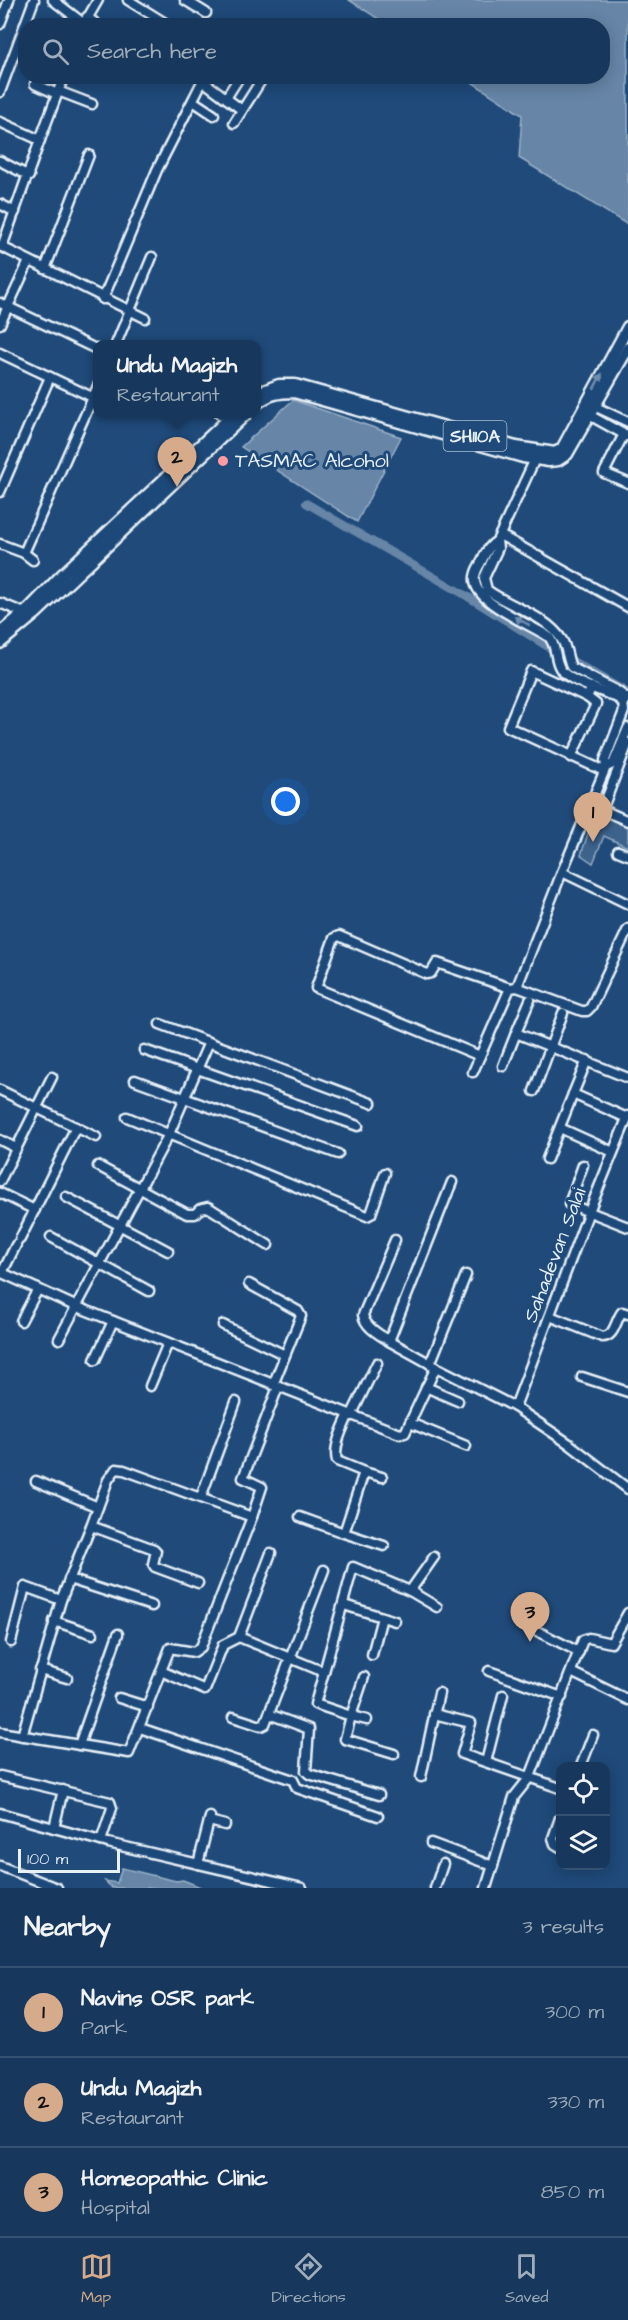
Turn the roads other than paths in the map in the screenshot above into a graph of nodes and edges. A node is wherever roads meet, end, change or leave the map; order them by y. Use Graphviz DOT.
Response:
graph roads {
  1 [pos="9,0"];
  2 [pos="34,0"];
  3 [pos="53,0"];
  4 [pos="98,0"];
  5 [pos="128,0"];
  6 [pos="185,0"];
  7 [pos="206,13"];
  8 [pos="27,18"];
  9 [pos="78,18"];
  10 [pos="87,18"];
  11 [pos="157,18"];
  12 [pos="0,24"];
  13 [pos="18,43"];
  14 [pos="35,84"];
  15 [pos="61,84"];
  16 [pos="202,84"];
  17 [pos="210,84"];
  18 [pos="235,84"];
  19 [pos="259,84"];
  20 [pos="0,92"];
  21 [pos="58,92"];
  22 [pos="226,98"];
  23 [pos="193,101"];
  24 [pos="92,105"];
  25 [pos="242,110"];
  26 [pos="214,115"];
  27 [pos="0,122"];
  28 [pos="234,123"];
  29 [pos="40,140"];
  30 [pos="88,155"];
  31 [pos="0,161"];
  32 [pos="28,176"];
  33 [pos="0,204"];
  34 [pos="15,212"];
  35 [pos="1,247"];
  36 [pos="152,257"];
  37 [pos="29,261"];
  38 [pos="45,269"];
  39 [pos="103,299"];
  40 [pos="4,305"];
  41 [pos="129,312"];
  42 [pos="145,318"];
  43 [pos="0,324"];
  44 [pos="628,327"];
  45 [pos="118,340"];
  46 [pos="93,348"];
  47 [pos="628,348"];
  48 [pos="0,353"];
  49 [pos="50,377"];
  50 [pos="261,391"];
  51 [pos="92,397"];
  52 [pos="261,400"];
  53 [pos="593,411"];
  54 [pos="224,418"];
  55 [pos="242,418"];
  56 [pos="628,422"];
  57 [pos="626,435"];
  58 [pos="535,459"];
  59 [pos="628,483"];
  60 [pos="0,492"];
  61 [pos="498,538"];
  62 [pos="0,544"];
  63 [pos="24,553"];
  64 [pos="33,560"];
  65 [pos="0,603"];
  66 [pos="628,607"];
  67 [pos="28,615"];
  68 [pos="0,633"];
  69 [pos="0,643"];
  70 [pos="567,670"];
  71 [pos="592,687"];
  72 [pos="618,695"];
  73 [pos="587,697"];
  74 [pos="628,699"];
  75 [pos="626,710"];
  76 [pos="628,728"];
  77 [pos="621,744"];
  78 [pos="571,757"];
  79 [pos="605,769"];
  80 [pos="591,805"];
  81 [pos="602,810"];
  82 [pos="628,821"];
  83 [pos="618,850"];
  84 [pos="628,855"];
  85 [pos="562,872"];
  86 [pos="628,904"];
  87 [pos="628,929"];
  88 [pos="514,987"];
  89 [pos="530,1000"];
  90 [pos="563,1013"];
  91 [pos="160,1023"];
  92 [pos="516,1033"];
  93 [pos="209,1042"];
  94 [pos="550,1046"];
  95 [pos="144,1050"];
  96 [pos="480,1056"];
  97 [pos="587,1060"];
  98 [pos="503,1066"];
  99 [pos="197,1069"];
  100 [pos="473,1072"];
  101 [pos="52,1077"];
  102 [pos="628,1078"];
  103 [pos="135,1080"];
  104 [pos="0,1090"];
  105 [pos="534,1091"];
  106 [pos="573,1094"];
  107 [pos="186,1098"];
  108 [pos="371,1103"];
  109 [pos="36,1108"];
  110 [pos="127,1117"];
  111 [pos="628,1117"];
  112 [pos="358,1126"];
  113 [pos="76,1127"];
  114 [pos="560,1128"];
  115 [pos="169,1134"];
  116 [pos="96,1137"];
  117 [pos="0,1140"];
  118 [pos="624,1140"];
  119 [pos="16,1148"];
  120 [pos="613,1152"];
  121 [pos="338,1154"];
  122 [pos="547,1159"];
  123 [pos="583,1165"];
  124 [pos="98,1166"];
  125 [pos="385,1173"];
  126 [pos="0,1181"];
  127 [pos="452,1182"];
  128 [pos="140,1187"];
  129 [pos="0,1193"];
  130 [pos="66,1197"];
  131 [pos="35,1210"];
  132 [pos="589,1211"];
  133 [pos="119,1225"];
  134 [pos="628,1227"];
  135 [pos="51,1237"];
  136 [pos="395,1240"];
  137 [pos="268,1245"];
  138 [pos="168,1251"];
  139 [pos="99,1263"];
  140 [pos="1,1272"];
  141 [pos="466,1275"];
  142 [pos="249,1284"];
  143 [pos="38,1289"];
  144 [pos="150,1291"];
  145 [pos="75,1306"];
  146 [pos="628,1314"];
  147 [pos="550,1316"];
  148 [pos="21,1321"];
  149 [pos="113,1321"];
  150 [pos="223,1325"];
  151 [pos="59,1339"];
  152 [pos="389,1341"];
  153 [pos="168,1343"];
  154 [pos="284,1354"];
  155 [pos="95,1360"];
  156 [pos="377,1363"];
  157 [pos="433,1365"];
  158 [pos="582,1377"];
  159 [pos="150,1386"];
  160 [pos="275,1386"];
  161 [pos="426,1387"];
  162 [pos="628,1392"];
  163 [pos="458,1401"];
  164 [pos="236,1402"];
  165 [pos="515,1407"];
  166 [pos="350,1415"];
  167 [pos="410,1423"];
  168 [pos="466,1446"];
  169 [pos="364,1472"];
  170 [pos="382,1477"];
  171 [pos="36,1480"];
  172 [pos="628,1489"];
  173 [pos="201,1497"];
  174 [pos="98,1507"];
  175 [pos="252,1517"];
  176 [pos="300,1517"];
  177 [pos="91,1526"];
  178 [pos="344,1533"];
  179 [pos="384,1546"];
  180 [pos="271,1553"];
  181 [pos="434,1557"];
  182 [pos="324,1570"];
  183 [pos="69,1579"];
  184 [pos="198,1583"];
  185 [pos="410,1591"];
  186 [pos="61,1600"];
  187 [pos="344,1605"];
  188 [pos="152,1606"];
  189 [pos="437,1607"];
  190 [pos="628,1613"];
  191 [pos="382,1617"];
  192 [pos="54,1621"];
  193 [pos="395,1621"];
  194 [pos="525,1625"];
  195 [pos="93,1634"];
  196 [pos="118,1634"];
  197 [pos="239,1636"];
  198 [pos="11,1642"];
  199 [pos="579,1652"];
  200 [pos="372,1655"];
  201 [pos="291,1659"];
  202 [pos="40,1670"];
  203 [pos="161,1671"];
  204 [pos="489,1671"];
  205 [pos="324,1672"];
  206 [pos="571,1672"];
  207 [pos="364,1677"];
  208 [pos="67,1678"];
  209 [pos="439,1693"];
  210 [pos="503,1695"];
  211 [pos="562,1696"];
  212 [pos="119,1698"];
  213 [pos="628,1700"];
  214 [pos="148,1707"];
  215 [pos="269,1714"];
  216 [pos="434,1714"];
  217 [pos="351,1716"];
  218 [pos="233,1717"];
  219 [pos="367,1720"];
  220 [pos="140,1728"];
  221 [pos="0,1731"];
  222 [pos="592,1735"];
  223 [pos="22,1736"];
  224 [pos="79,1745"];
  225 [pos="394,1754"];
  226 [pos="486,1762"];
  227 [pos="583,1762"];
  228 [pos="0,1776"];
  229 [pos="421,1777"];
  230 [pos="530,1777"];
  231 [pos="556,1786"];
  232 [pos="63,1790"];
  233 [pos="379,1795"];
  234 [pos="0,1813"];
  235 [pos="378,1816"];
  236 [pos="225,1825"];
  237 [pos="54,1828"];
  238 [pos="556,1829"];
  239 [pos="101,1841"];
  240 [pos="431,1843"];
  241 [pos="556,1845"];
  242 [pos="198,1864"];
  243 [pos="443,1864"];
  244 [pos="0,1866"];
  245 [pos="493,1866"];
  246 [pos="57,1888"];
  247 [pos="302,1888"];
  248 [pos="435,1888"];
  249 [pos="486,1888"];
  1 -- 12 [label="street"];
  2 -- 8 [label="street"];
  3 -- 9 [label="street"];
  4 -- 10 [label="street"];
  5 -- 11 [label="street"];
  6 -- 7 [label="street"];
  13 -- 20 [label="street"];
  14 -- 21 [label="street"];
  15 -- 21 [label="street"];
  16 -- 23 [label="street"];
  17 -- 22 [label="street"];
  18 -- 22 [label="street"];
  19 -- 25 [label="street"];
  21 -- 24 [label="street"];
  21 -- 29 [label="street"];
  22 -- 25 [label="street"];
  23 -- 26 [label="street"];
  23 -- 39 [label="street"];
  25 -- 28 [label="street"];
  27 -- 29 [label="street"];
  29 -- 32 [label="street"];
  30 -- 38 [label="street"];
  31 -- 32 [label="street"];
  32 -- 34 [label="street"];
  33 -- 34 [label="street"];
  34 -- 35 [label="street"];
  35 -- 37 [label="street"];
  36 -- 41 [label="street"];
  37 -- 38 [label="street"];
  37 -- 40 [label="street"];
  38 -- 39 [label="street"];
  39 -- 41 [label="street"];
  40 -- 43 [label="street"];
  40 -- 46 [label="street"];
  41 -- 42 [label="street"];
  41 -- 45 [label="street"];
  50 -- 44 [label="main road, SH110A, one-way"];
  47 -- 53 [label="main road, SH110A"];
  48 -- 49 [label="street"];
  49 -- 51 [label="street"];
  49 -- 60 [label="street"];
  51 -- 63 [label="street"];
  52 -- 58 [label="main road, SH110A"];
  53 -- 56 [label="street"];
  53 -- 57 [label="street"];
  53 -- 58 [label="main road, SH110A"];
  54 -- 67 [label="main road"];
  55 -- 67 [label="main road"];
  57 -- 59 [label="street"];
  58 -- 61 [label="street"];
  61 -- 66 [label="street"];
  61 -- 70 [label="street"];
  62 -- 63 [label="street"];
  63 -- 64 [label="street"];
  65 -- 67 [label="street"];
  67 -- 68 [label="main road"];
  67 -- 69 [label="main road"];
  70 -- 71 [label="street"];
  70 -- 72 [label="street"];
  71 -- 72 [label="street"];
  71 -- 73 [label="street"];
  72 -- 74 [label="street"];
  72 -- 75 [label="street"];
  73 -- 78 [label="street"];
  73 -- 78 [label="street"];
  75 -- 77 [label="street"];
  76 -- 77 [label="street"];
  77 -- 79 [label="street"];
  77 -- 81 [label="street"];
  78 -- 79 [label="street"];
  79 -- 80 [label="street"];
  80 -- 81 [label="street"];
  80 -- 85 [label="street"];
  81 -- 82 [label="street"];
  83 -- 84 [label="street"];
  85 -- 86 [label="street"];
  85 -- 88 [label="street"];
  87 -- 88 [label="street"];
  88 -- 96 [label="street"];
  88 -- 96 [label="street"];
  89 -- 92 [label="street"];
  90 -- 94 [label="street"];
  91 -- 93 [label="street"];
  92 -- 94 [label="street"];
  92 -- 98 [label="street"];
  93 -- 99 [label="street"];
  93 -- 108 [label="street"];
  94 -- 97 [label="street"];
  94 -- 105 [label="street"];
  95 -- 99 [label="street"];
  96 -- 100 [label="street"];
  97 -- 102 [label="street"];
  97 -- 106 [label="street"];
  99 -- 107 [label="street"];
  99 -- 112 [label="street"];
  101 -- 109 [label="street"];
  103 -- 107 [label="street"];
  104 -- 109 [label="street"];
  106 -- 111 [label="street"];
  106 -- 114 [label="street"];
  107 -- 115 [label="street"];
  107 -- 121 [label="street"];
  109 -- 113 [label="street"];
  109 -- 119 [label="street"];
  110 -- 115 [label="street"];
  111 -- 118 [label="street, Sahadevan Salai"];
  113 -- 116 [label="street"];
  113 -- 131 [label="street"];
  114 -- 120 [label="street"];
  114 -- 122 [label="street"];
  115 -- 125 [label="street"];
  115 -- 128 [label="street"];
  117 -- 119 [label="street"];
  118 -- 120 [label="street, Sahadevan Salai"];
  119 -- 126 [label="street"];
  120 -- 132 [label="street, Sahadevan Salai"];
  123 -- 132 [label="street"];
  124 -- 128 [label="street"];
  127 -- 152 [label="street"];
  128 -- 133 [label="street"];
  128 -- 137 [label="street"];
  129 -- 131 [label="street"];
  130 -- 133 [label="street"];
  131 -- 140 [label="street"];
  132 -- 134 [label="street"];
  132 -- 147 [label="street, Sahadevan Salai"];
  133 -- 138 [label="street"];
  133 -- 139 [label="street"];
  135 -- 139 [label="street"];
  136 -- 152 [label="street"];
  139 -- 144 [label="street"];
  139 -- 145 [label="street"];
  140 -- 143 [label="street"];
  141 -- 157 [label="street"];
  142 -- 154 [label="street"];
  143 -- 145 [label="street"];
  143 -- 148 [label="street"];
  145 -- 149 [label="street"];
  145 -- 151 [label="street"];
  146 -- 147 [label="street"];
  147 -- 165 [label="street, Sahadevan Salai"];
  149 -- 153 [label="street"];
  149 -- 155 [label="street"];
  150 -- 154 [label="street"];
  152 -- 157 [label="street"];
  153 -- 159 [label="street"];
  153 -- 160 [label="street"];
  154 -- 160 [label="street"];
  156 -- 166 [label="street"];
  157 -- 161 [label="street"];
  157 -- 165 [label="street"];
  158 -- 162 [label="street"];
  160 -- 166 [label="street"];
  160 -- 175 [label="street"];
  161 -- 163 [label="street"];
  161 -- 167 [label="street"];
  164 -- 173 [label="street"];
  165 -- 172 [label="street"];
  166 -- 167 [label="street"];
  166 -- 169 [label="street"];
  167 -- 168 [label="street"];
  169 -- 170 [label="street"];
  169 -- 178 [label="street"];
  171 -- 174 [label="street"];
  173 -- 174 [label="street"];
  173 -- 175 [label="street"];
  174 -- 177 [label="street"];
  175 -- 203 [label="street"];
  176 -- 178 [label="street"];
  177 -- 183 [label="street"];
  177 -- 184 [label="street"];
  178 -- 179 [label="street"];
  180 -- 197 [label="street"];
  181 -- 185 [label="street"];
  182 -- 201 [label="street"];
  183 -- 186 [label="street"];
  183 -- 188 [label="street"];
  185 -- 187 [label="street"];
  185 -- 189 [label="street"];
  186 -- 192 [label="street"];
  186 -- 198 [label="street"];
  187 -- 191 [label="street"];
  187 -- 205 [label="street"];
  190 -- 199 [label="street"];
  191 -- 193 [label="street"];
  191 -- 200 [label="street"];
  192 -- 195 [label="street"];
  192 -- 202 [label="street"];
  194 -- 199 [label="street"];
  196 -- 224 [label="street"];
  197 -- 201 [label="street"];
  197 -- 203 [label="street"];
  199 -- 206 [label="street"];
  201 -- 205 [label="street"];
  201 -- 215 [label="street"];
  202 -- 208 [label="street"];
  202 -- 223 [label="street"];
  203 -- 214 [label="street"];
  204 -- 211 [label="street"];
  205 -- 217 [label="street"];
  206 -- 211 [label="street"];
  206 -- 213 [label="street"];
  207 -- 217 [label="street"];
  209 -- 216 [label="street"];
  210 -- 226 [label="street"];
  211 -- 230 [label="street"];
  212 -- 214 [label="street"];
  214 -- 220 [label="street"];
  215 -- 218 [label="street"];
  215 -- 233 [label="street"];
  216 -- 226 [label="street"];
  216 -- 229 [label="street"];
  217 -- 219 [label="street"];
  217 -- 225 [label="street"];
  220 -- 224 [label="street"];
  220 -- 235 [label="street"];
  221 -- 223 [label="street"];
  222 -- 227 [label="street"];
  223 -- 224 [label="street"];
  226 -- 230 [label="street"];
  228 -- 232 [label="street"];
  230 -- 231 [label="street"];
  230 -- 245 [label="street"];
  232 -- 237 [label="street"];
  232 -- 239 [label="street"];
  234 -- 237 [label="street"];
  236 -- 242 [label="street"];
  237 -- 239 [label="street"];
  238 -- 241 [label="street"];
  239 -- 242 [label="street"];
  240 -- 245 [label="street"];
  242 -- 247 [label="street"];
  243 -- 248 [label="street"];
  244 -- 246 [label="street"];
  245 -- 249 [label="street"];
}
